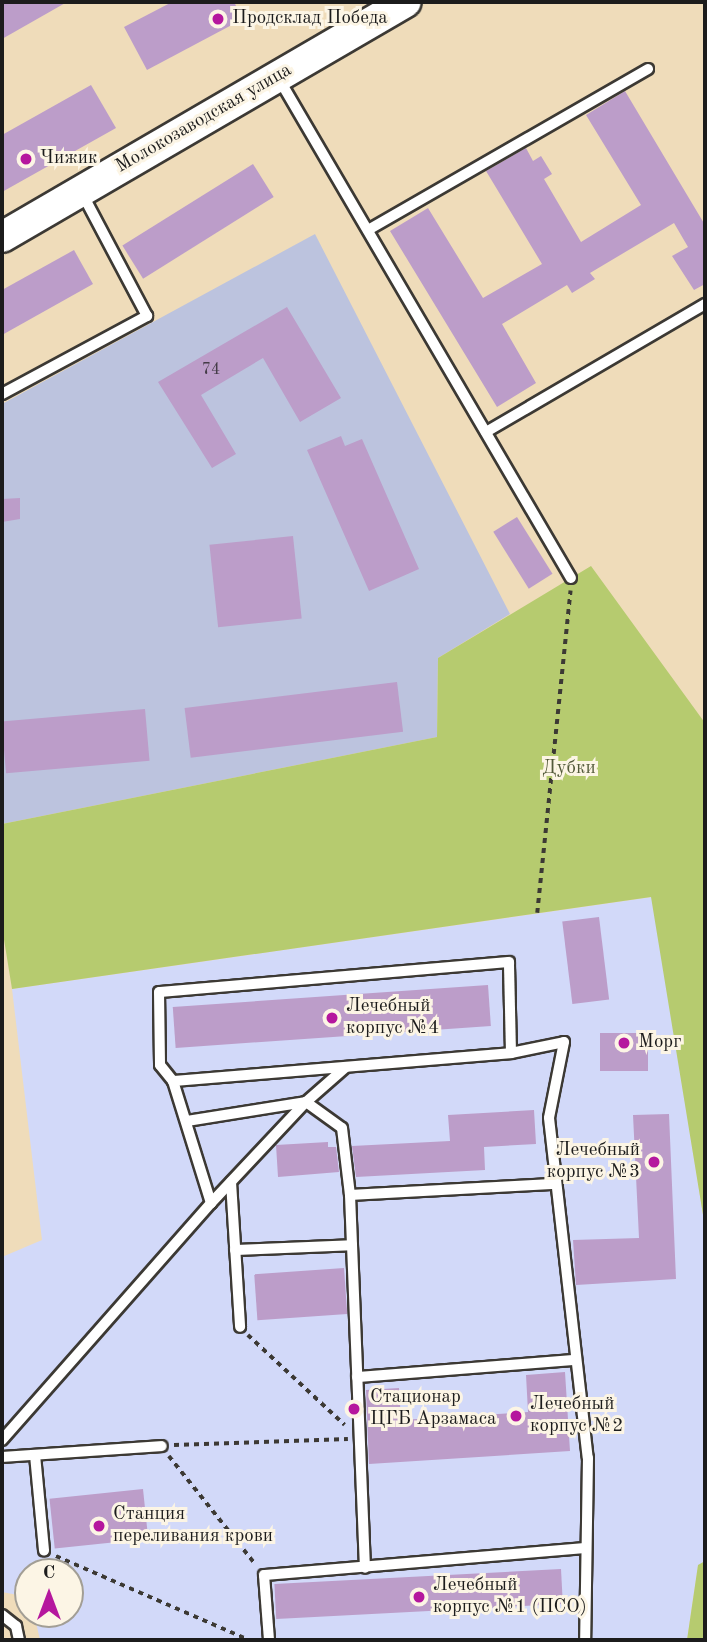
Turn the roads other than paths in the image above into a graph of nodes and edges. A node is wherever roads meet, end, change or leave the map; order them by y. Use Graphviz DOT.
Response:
graph roads {
  1 [pos="397,4"];
  2 [pos="648,69"];
  3 [pos="278,76"];
  4 [pos="80,191"];
  5 [pos="368,230"];
  6 [pos="2,237"];
  7 [pos="705,304"];
  8 [pos="2,394"];
  9 [pos="486,432"];
  10 [pos="571,578"];
  11 [pos="511,1053"];
  12 [pos="346,1066"];
  13 [pos="173,1081"];
  14 [pos="306,1102"];
  15 [pos="187,1121"];
  16 [pos="231,1182"];
  17 [pos="556,1184"];
  18 [pos="350,1195"];
  19 [pos="211,1203"];
  20 [pos="352,1245"];
  21 [pos="235,1250"];
  22 [pos="240,1327"];
  23 [pos="574,1360"];
  24 [pos="357,1377"];
  25 [pos="2,1440"];
  26 [pos="162,1446"];
  27 [pos="35,1455"];
  28 [pos="2,1457"];
  29 [pos="586,1548"];
  30 [pos="44,1551"];
  31 [pos="365,1568"];
  32 [pos="2,1615"];
  33 [pos="19,1640"];
  34 [pos="269,1640"];
  35 [pos="585,1640"];
  1 -- 3 [label="street, Молокозаводская улица"];
  2 -- 5 [label="lane"];
  3 -- 4 [label="street, Молокозаводская улица"];
  3 -- 5 [label="lane"];
  4 -- 6 [label="street, Молокозаводская улица"];
  4 -- 8 [label="lane"];
  5 -- 9 [label="lane"];
  7 -- 9 [label="lane"];
  9 -- 10 [label="lane"];
  11 -- 12 [label="lane"];
  11 -- 13 [label="lane"];
  11 -- 17 [label="lane"];
  12 -- 13 [label="lane"];
  12 -- 14 [label="lane"];
  13 -- 15 [label="lane"];
  14 -- 15 [label="lane"];
  14 -- 16 [label="lane"];
  14 -- 18 [label="lane"];
  15 -- 19 [label="lane"];
  16 -- 19 [label="lane"];
  16 -- 21 [label="lane"];
  17 -- 18 [label="lane"];
  17 -- 23 [label="lane"];
  18 -- 20 [label="lane"];
  19 -- 25 [label="lane"];
  20 -- 21 [label="lane"];
  20 -- 24 [label="lane"];
  21 -- 22 [label="lane"];
  23 -- 24 [label="lane"];
  23 -- 29 [label="lane"];
  24 -- 31 [label="lane"];
  26 -- 27 [label="lane"];
  27 -- 28 [label="lane"];
  27 -- 30 [label="lane"];
  29 -- 31 [label="lane"];
  29 -- 35 [label="lane"];
  31 -- 34 [label="lane"];
  32 -- 33 [label="lane"];
}
